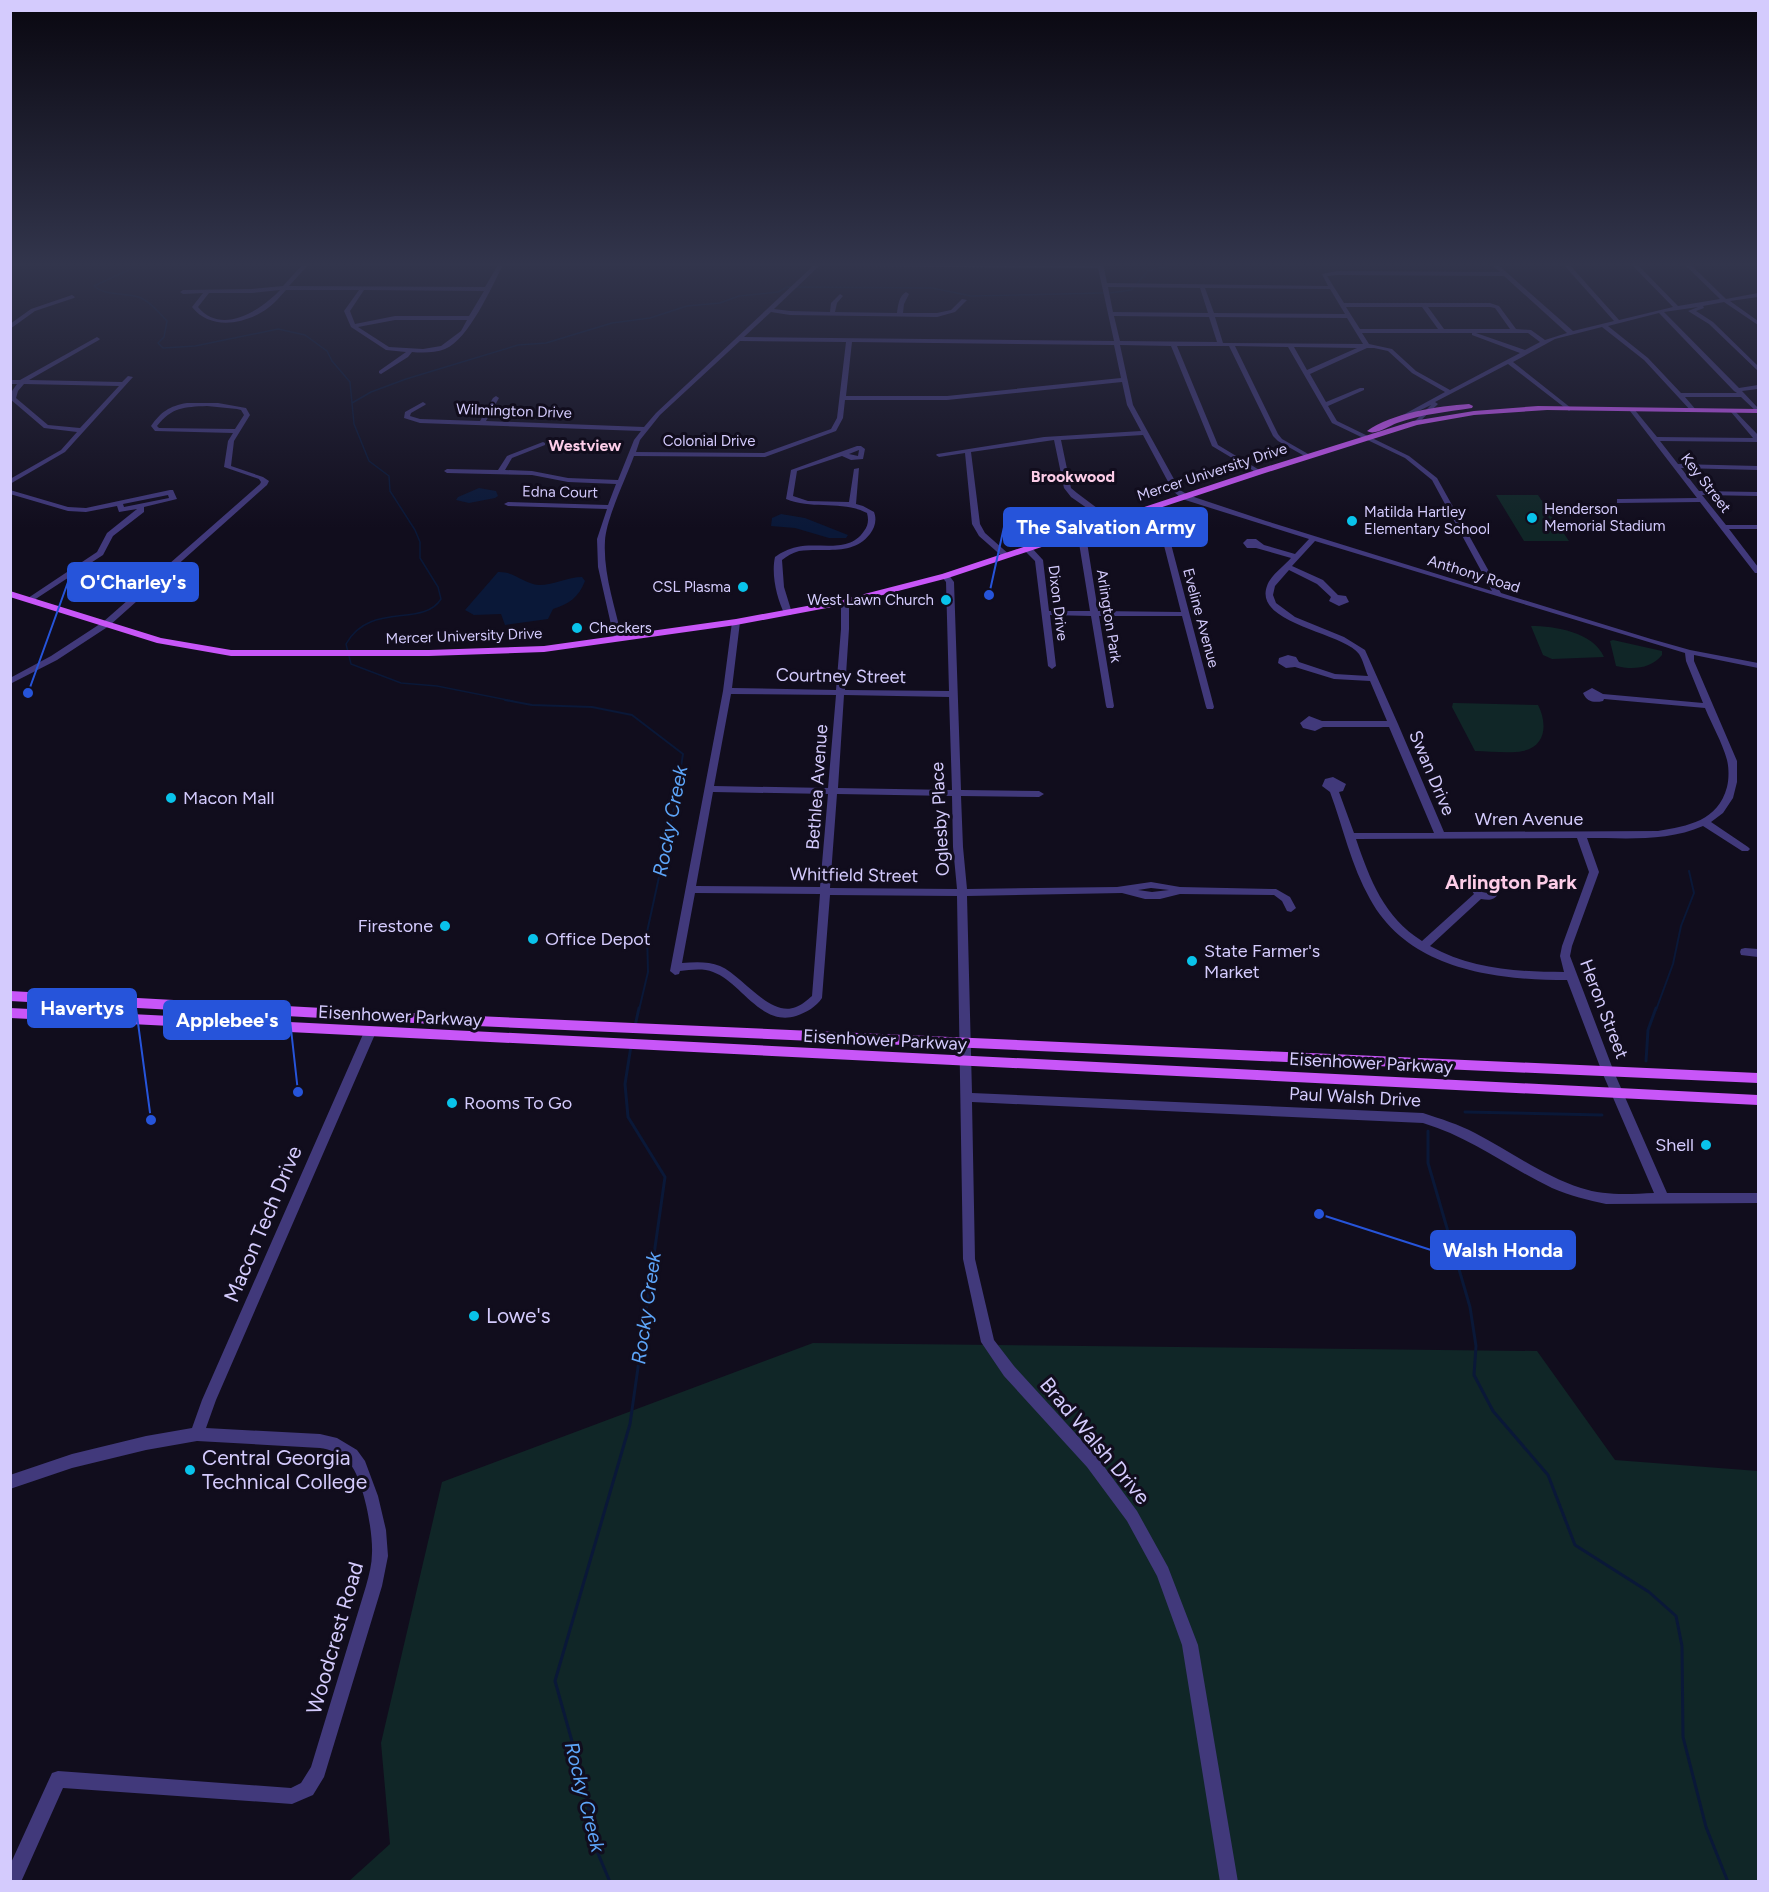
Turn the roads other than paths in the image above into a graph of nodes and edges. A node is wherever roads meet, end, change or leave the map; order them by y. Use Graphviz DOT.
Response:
graph roads {
  1 [pos="76,351"];
  2 [pos="404,351"];
  3 [pos="425,351"];
  4 [pos="724,351"];
  5 [pos="848,351"];
  6 [pos="1118,351"];
  7 [pos="1177,351"];
  8 [pos="1235,351"];
  9 [pos="1294,351"];
  10 [pos="1353,351"];
  11 [pos="1391,351"];
  12 [pos="1636,351"];
  13 [pos="1699,351"];
  14 [pos="1740,351"];
  15 [pos="409,352"];
  16 [pos="1524,352"];
  17 [pos="1508,361"];
  18 [pos="1758,369"];
  19 [pos="381,372"];
  20 [pos="1306,373"];
  21 [pos="130,377"];
  22 [pos="1124,380"];
  23 [pos="10,382"];
  24 [pos="22,382"];
  25 [pos="124,384"];
  26 [pos="1758,387"];
  27 [pos="1362,389"];
  28 [pos="1449,392"];
  29 [pos="1739,392"];
  30 [pos="1679,395"];
  31 [pos="1439,397"];
  32 [pos="496,398"];
  33 [pos="842,398"];
  34 [pos="423,404"];
  35 [pos="1324,405"];
  36 [pos="1544,409"];
  37 [pos="1569,409"];
  38 [pos="1431,410"];
  39 [pos="1632,410"];
  40 [pos="1694,411"];
  41 [pos="1733,411"];
  42 [pos="1758,414"];
  43 [pos="1404,416"];
  44 [pos="1740,418"];
  45 [pos="482,423"];
  46 [pos="1416,423"];
  47 [pos="645,429"];
  48 [pos="83,430"];
  49 [pos="236,431"];
  50 [pos="1144,433"];
  51 [pos="1057,438"];
  52 [pos="1365,438"];
  53 [pos="1654,438"];
  54 [pos="1758,440"];
  55 [pos="543,444"];
  56 [pos="968,452"];
  57 [pos="632,454"];
  58 [pos="843,454"];
  59 [pos="939,455"];
  60 [pos="1308,456"];
  61 [pos="1676,466"];
  62 [pos="1758,468"];
  63 [pos="858,469"];
  64 [pos="447,471"];
  65 [pos="500,472"];
  66 [pos="1258,472"];
  67 [pos="620,482"];
  68 [pos="10,483"];
  69 [pos="10,492"];
  70 [pos="1696,493"];
  71 [pos="1755,494"];
  72 [pos="1185,497"];
  73 [pos="1702,500"];
  74 [pos="1620,501"];
  75 [pos="1758,501"];
  76 [pos="119,503"];
  77 [pos="853,503"];
  78 [pos="508,504"];
  79 [pos="140,506"];
  80 [pos="611,507"];
  81 [pos="1143,511"];
  82 [pos="1110,522"];
  83 [pos="1724,527"];
  84 [pos="1758,527"];
  85 [pos="1074,534"];
  86 [pos="1313,539"];
  87 [pos="1259,546"];
  88 [pos="1028,549"];
  89 [pos="1007,556"];
  90 [pos="1296,557"];
  91 [pos="1288,567"];
  92 [pos="1758,571"];
  93 [pos="945,576"];
  94 [pos="10,594"];
  95 [pos="1498,595"];
  96 [pos="1336,597"];
  97 [pos="32,600"];
  98 [pos="844,602"];
  99 [pos="788,613"];
  100 [pos="1045,613"];
  101 [pos="1096,613"];
  102 [pos="1185,614"];
  103 [pos="736,622"];
  104 [pos="106,624"];
  105 [pos="618,639"];
  106 [pos="1689,652"];
  107 [pos="1295,664"];
  108 [pos="1758,665"];
  109 [pos="1052,666"];
  110 [pos="1374,679"];
  111 [pos="10,682"];
  112 [pos="727,691"];
  113 [pos="840,692"];
  114 [pos="953,694"];
  115 [pos="1601,696"];
  116 [pos="1110,706"];
  117 [pos="1709,706"];
  118 [pos="1210,707"];
  119 [pos="1319,724"];
  120 [pos="1394,724"];
  121 [pos="710,789"];
  122 [pos="833,790"];
  123 [pos="1334,790"];
  124 [pos="956,791"];
  125 [pos="1040,794"];
  126 [pos="1704,822"];
  127 [pos="1440,835"];
  128 [pos="1581,835"];
  129 [pos="1352,836"];
  130 [pos="1744,849"];
  131 [pos="692,889"];
  132 [pos="826,891"];
  133 [pos="962,893"];
  134 [pos="1479,895"];
  135 [pos="1291,908"];
  136 [pos="1423,946"];
  137 [pos="1745,952"];
  138 [pos="1758,953"];
  139 [pos="1570,976"];
  140 [pos="10,996"];
  141 [pos="10,1013"];
  142 [pos="370,1032"];
  143 [pos="965,1041"];
  144 [pos="965,1062"];
  145 [pos="1608,1071"];
  146 [pos="1758,1078"];
  147 [pos="1618,1093"];
  148 [pos="966,1097"];
  149 [pos="1758,1100"];
  150 [pos="1758,1198"];
  151 [pos="1663,1199"];
  152 [pos="197,1434"];
  153 [pos="10,1482"];
  154 [pos="12,1881"];
  155 [pos="1229,1881"];
  1 -- 24 [label="street"];
  2 -- 15 [label="street"];
  3 -- 15 [label="street"];
  4 -- 47 [label="street"];
  5 -- 33 [label="street, Colonial Drive"];
  6 -- 22 [label="street"];
  7 -- 66 [label="street"];
  8 -- 60 [label="street"];
  9 -- 20 [label="street"];
  10 -- 20 [label="street"];
  11 -- 28 [label="street"];
  12 -- 30 [label="street"];
  13 -- 29 [label="street"];
  14 -- 18 [label="street"];
  15 -- 19 [label="street"];
  16 -- 17 [label="street"];
  17 -- 28 [label="street"];
  17 -- 37 [label="street"];
  20 -- 35 [label="street"];
  21 -- 25 [label="street"];
  22 -- 33 [label="street"];
  22 -- 50 [label="street"];
  23 -- 24 [label="street"];
  24 -- 25 [label="street"];
  24 -- 48 [label="street"];
  25 -- 48 [label="street"];
  26 -- 29 [label="street"];
  27 -- 35 [label="street"];
  28 -- 31 [label="street"];
  29 -- 30 [label="street"];
  29 -- 42 [label="street"];
  30 -- 40 [label="street"];
  31 -- 38 [label="street"];
  31 -- 43 [label="street"];
  32 -- 45 [label="street"];
  33 -- 57 [label="street, Colonial Drive"];
  34 -- 45 [label="street, Wilmington Drive"];
  35 -- 52 [label="street"];
  36 -- 37 [label="main road, Mercer University Drive"];
  36 -- 38 [label="main road, Mercer University Drive"];
  36 -- 46 [label="main road, Mercer University Drive"];
  37 -- 39 [label="main road, Mercer University Drive"];
  38 -- 43 [label="main road, Mercer University Drive"];
  38 -- 46 [label="street"];
  39 -- 40 [label="main road, Mercer University Drive"];
  39 -- 53 [label="street, Key Street"];
  40 -- 41 [label="main road, Mercer University Drive"];
  41 -- 42 [label="main road, Mercer University Drive"];
  41 -- 44 [label="street"];
  42 -- 44 [label="street"];
  43 -- 52 [label="main road, Mercer University Drive"];
  44 -- 54 [label="street"];
  45 -- 47 [label="street, Wilmington Drive"];
  46 -- 52 [label="main road, Mercer University Drive"];
  47 -- 57 [label="street"];
  48 -- 68 [label="street"];
  49 -- 49 [label="street"];
  49 -- 104 [label="street"];
  50 -- 51 [label="street"];
  50 -- 72 [label="street"];
  51 -- 56 [label="street"];
  51 -- 82 [label="street"];
  52 -- 60 [label="main road, Mercer University Drive"];
  52 -- 95 [label="street"];
  53 -- 54 [label="street"];
  53 -- 61 [label="street, Key Street"];
  55 -- 65 [label="street"];
  56 -- 59 [label="street"];
  56 -- 89 [label="street"];
  57 -- 67 [label="street"];
  58 -- 77 [label="street"];
  60 -- 66 [label="main road, Mercer University Drive"];
  61 -- 62 [label="street"];
  61 -- 70 [label="street, Key Street"];
  63 -- 77 [label="street"];
  64 -- 65 [label="street"];
  65 -- 67 [label="street"];
  66 -- 72 [label="main road, Mercer University Drive"];
  67 -- 80 [label="street"];
  69 -- 76 [label="street"];
  70 -- 71 [label="street"];
  70 -- 73 [label="street, Key Street"];
  71 -- 75 [label="street"];
  72 -- 81 [label="main road, Mercer University Drive"];
  72 -- 86 [label="street, Anthony Road"];
  73 -- 74 [label="street"];
  73 -- 83 [label="street, Key Street"];
  76 -- 79 [label="street"];
  76 -- 79 [label="street"];
  77 -- 99 [label="street"];
  78 -- 80 [label="street, Edna Court"];
  79 -- 97 [label="street"];
  80 -- 105 [label="street"];
  81 -- 82 [label="main road, Mercer University Drive"];
  81 -- 102 [label="street, Eveline Avenue"];
  82 -- 85 [label="main road, Mercer University Drive"];
  83 -- 84 [label="street"];
  83 -- 92 [label="street, Key Street"];
  85 -- 88 [label="main road, Mercer University Drive"];
  85 -- 101 [label="street, Arlington Park"];
  86 -- 90 [label="street, Swan Drive"];
  86 -- 95 [label="street, Anthony Road"];
  87 -- 90 [label="street"];
  88 -- 89 [label="main road, Mercer University Drive"];
  88 -- 100 [label="street, Dixon Drive"];
  89 -- 93 [label="main road, Mercer University Drive"];
  90 -- 91 [label="street, Swan Drive"];
  91 -- 96 [label="street"];
  91 -- 110 [label="street, Swan Drive"];
  93 -- 98 [label="main road, Mercer University Drive"];
  93 -- 114 [label="street, Oglesby Place"];
  94 -- 97 [label="main road, Mercer University Drive"];
  95 -- 106 [label="street, Anthony Road"];
  97 -- 104 [label="main road, Mercer University Drive"];
  98 -- 99 [label="main road, Mercer University Drive"];
  98 -- 113 [label="street, Bethlea Avenue"];
  99 -- 103 [label="main road, Mercer University Drive"];
  100 -- 101 [label="street"];
  100 -- 109 [label="street, Dixon Drive"];
  101 -- 102 [label="street"];
  101 -- 116 [label="street, Arlington Park"];
  102 -- 118 [label="street, Eveline Avenue"];
  103 -- 105 [label="main road, Mercer University Drive"];
  103 -- 112 [label="street"];
  104 -- 105 [label="main road, Mercer University Drive"];
  104 -- 111 [label="street"];
  106 -- 108 [label="street, Anthony Road"];
  106 -- 117 [label="street, Wren Avenue"];
  107 -- 110 [label="street"];
  110 -- 120 [label="street, Swan Drive"];
  112 -- 113 [label="street, Courtney Street"];
  112 -- 121 [label="street"];
  113 -- 114 [label="street, Courtney Street"];
  113 -- 122 [label="street, Bethlea Avenue"];
  114 -- 124 [label="street, Oglesby Place"];
  115 -- 117 [label="street"];
  117 -- 126 [label="street, Wren Avenue"];
  119 -- 120 [label="street, Swan Drive"];
  120 -- 127 [label="street, Swan Drive"];
  121 -- 122 [label="street"];
  121 -- 131 [label="street"];
  122 -- 124 [label="street"];
  122 -- 132 [label="street, Bethlea Avenue"];
  123 -- 129 [label="street"];
  124 -- 125 [label="street"];
  124 -- 133 [label="street, Oglesby Place"];
  126 -- 128 [label="street, Wren Avenue"];
  126 -- 130 [label="street"];
  127 -- 128 [label="street, Wren Avenue"];
  127 -- 129 [label="street, Wren Avenue"];
  128 -- 139 [label="street, Heron Street"];
  129 -- 136 [label="street"];
  131 -- 132 [label="street, Whitfield Street"];
  131 -- 132 [label="street, Bethlea Avenue"];
  132 -- 133 [label="street, Whitfield Street"];
  133 -- 135 [label="street, Whitfield Street"];
  133 -- 143 [label="street, Oglesby Place"];
  134 -- 136 [label="street"];
  136 -- 139 [label="street"];
  137 -- 138 [label="street"];
  139 -- 145 [label="street, Heron Street"];
  140 -- 143 [label="main road, Eisenhower Parkway"];
  141 -- 142 [label="main road, Eisenhower Parkway"];
  142 -- 144 [label="main road, Eisenhower Parkway"];
  142 -- 152 [label="street, Macon Tech Drive"];
  143 -- 144 [label="street, Oglesby Place"];
  143 -- 145 [label="main road, Eisenhower Parkway"];
  144 -- 147 [label="main road, Eisenhower Parkway"];
  144 -- 148 [label="street, Brad Walsh Drive"];
  145 -- 146 [label="main road, Eisenhower Parkway"];
  145 -- 147 [label="street, Heron Street"];
  147 -- 149 [label="main road, Eisenhower Parkway"];
  147 -- 151 [label="street, Heron Street"];
  148 -- 151 [label="street, Paul Walsh Drive"];
  148 -- 155 [label="street, Brad Walsh Drive"];
  150 -- 151 [label="street, Paul Walsh Drive"];
  152 -- 153 [label="street, Woodcrest Road"];
  152 -- 154 [label="street, Woodcrest Road"];
}
